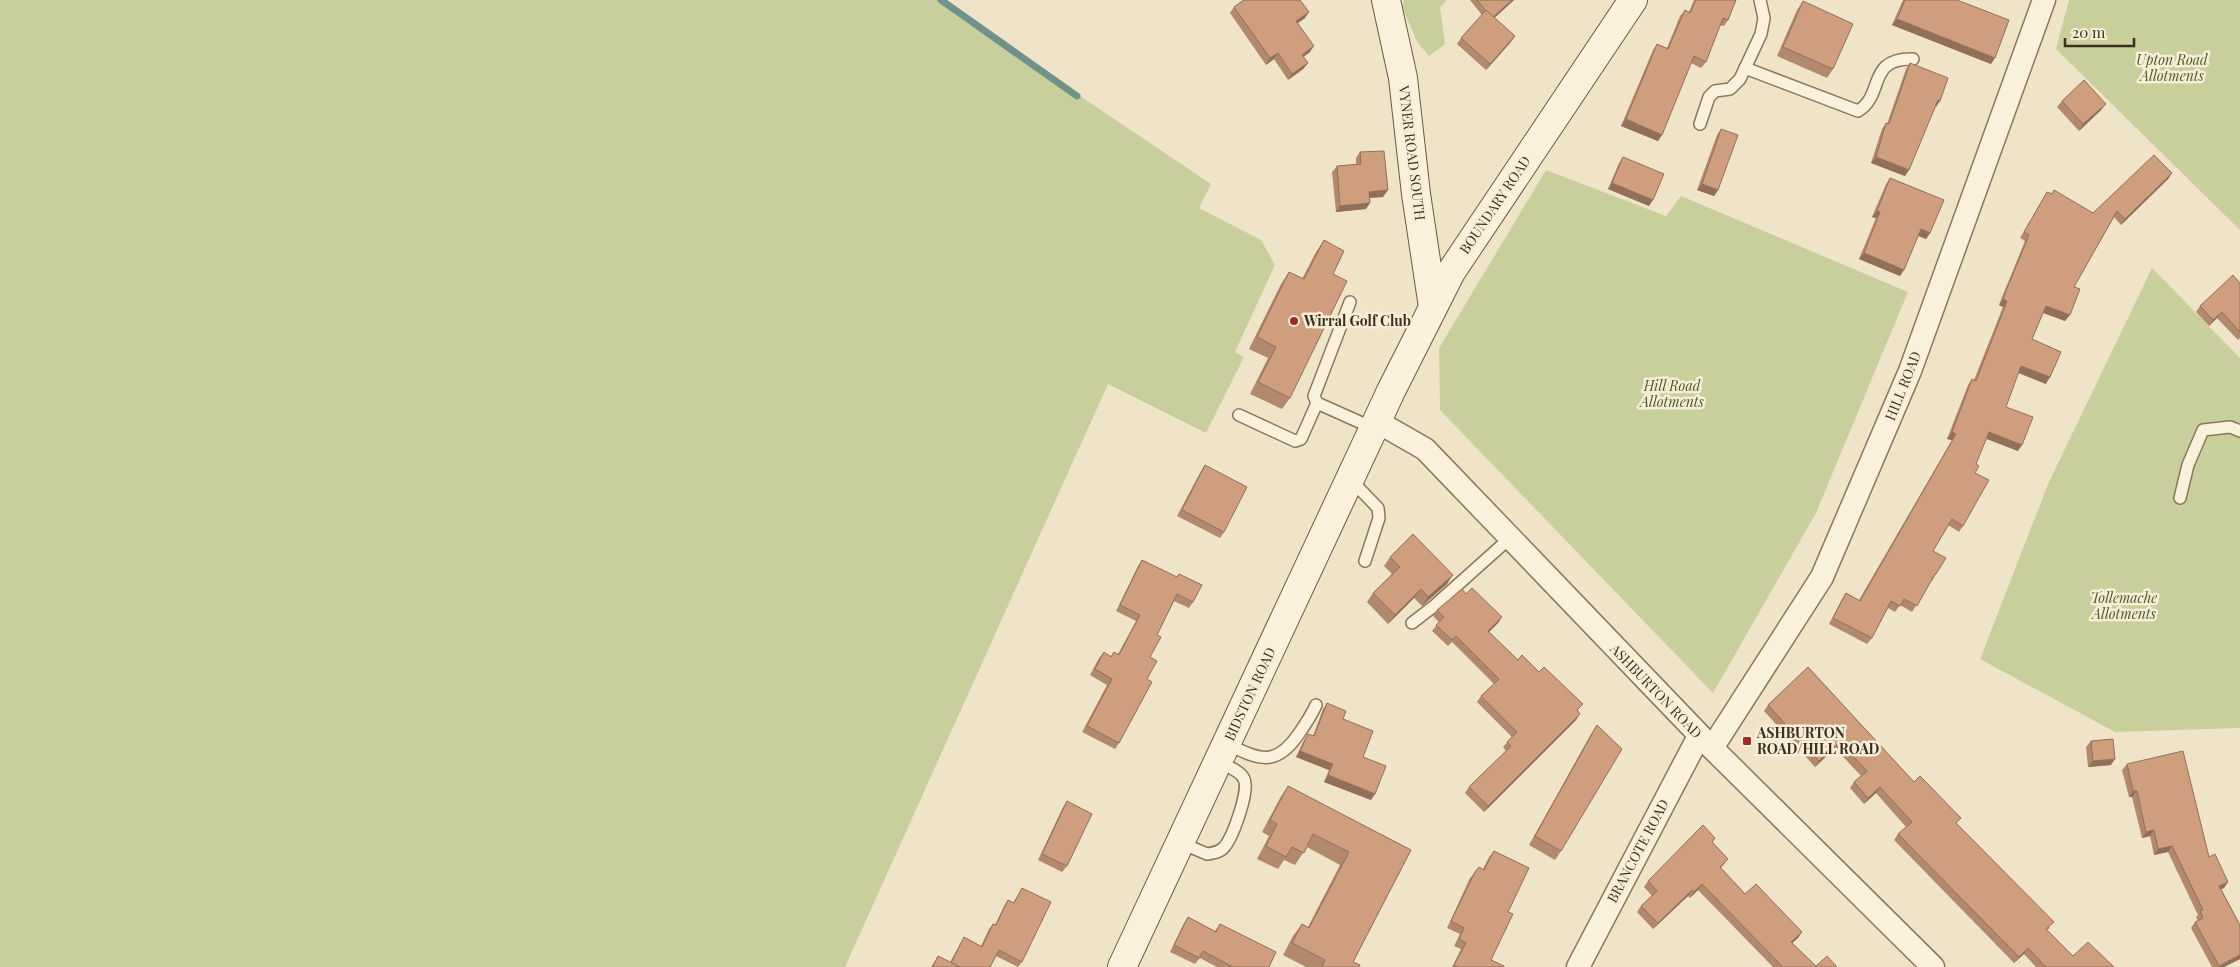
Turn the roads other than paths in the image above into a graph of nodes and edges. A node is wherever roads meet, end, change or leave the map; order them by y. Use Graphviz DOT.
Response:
graph roads {
  1 [pos="1386,0"];
  2 [pos="1633,0"];
  3 [pos="1760,0"];
  4 [pos="2044,0"];
  5 [pos="1913,59"];
  6 [pos="1745,68"];
  7 [pos="1700,124"];
  8 [pos="1350,302"];
  9 [pos="1433,307"];
  10 [pos="1317,403"];
  11 [pos="1239,415"];
  12 [pos="1375,424"];
  13 [pos="2240,430"];
  14 [pos="1350,479"];
  15 [pos="2180,498"];
  16 [pos="1510,538"];
  17 [pos="1365,561"];
  18 [pos="1412,623"];
  19 [pos="1316,705"];
  20 [pos="1706,742"];
  21 [pos="1222,753"];
  22 [pos="1180,843"];
  23 [pos="1122,967"];
  24 [pos="1578,967"];
  25 [pos="1933,967"];
  1 -- 9 [label="main road, VYNER ROAD SOUTH"];
  2 -- 9 [label="main road, BOUNDARY ROAD"];
  3 -- 6 [label="lane"];
  4 -- 20 [label="street, HILL ROAD"];
  5 -- 6 [label="lane"];
  6 -- 7 [label="lane"];
  8 -- 10 [label="lane"];
  9 -- 12 [label="main road, BOUNDARY ROAD"];
  10 -- 11 [label="lane"];
  10 -- 12 [label="lane"];
  12 -- 14 [label="main road, BIDSTON ROAD"];
  12 -- 16 [label="street, ASHBURTON ROAD"];
  13 -- 15 [label="lane"];
  14 -- 17 [label="lane"];
  14 -- 21 [label="main road, BIDSTON ROAD"];
  16 -- 18 [label="lane"];
  16 -- 20 [label="street, ASHBURTON ROAD"];
  19 -- 21 [label="lane"];
  20 -- 24 [label="street, BRANCOTE ROAD"];
  20 -- 25 [label="street, ASHBURTON ROAD"];
  21 -- 22 [label="main road, BIDSTON ROAD"];
  21 -- 22 [label="lane"];
  22 -- 23 [label="main road, BIDSTON ROAD"];
}
